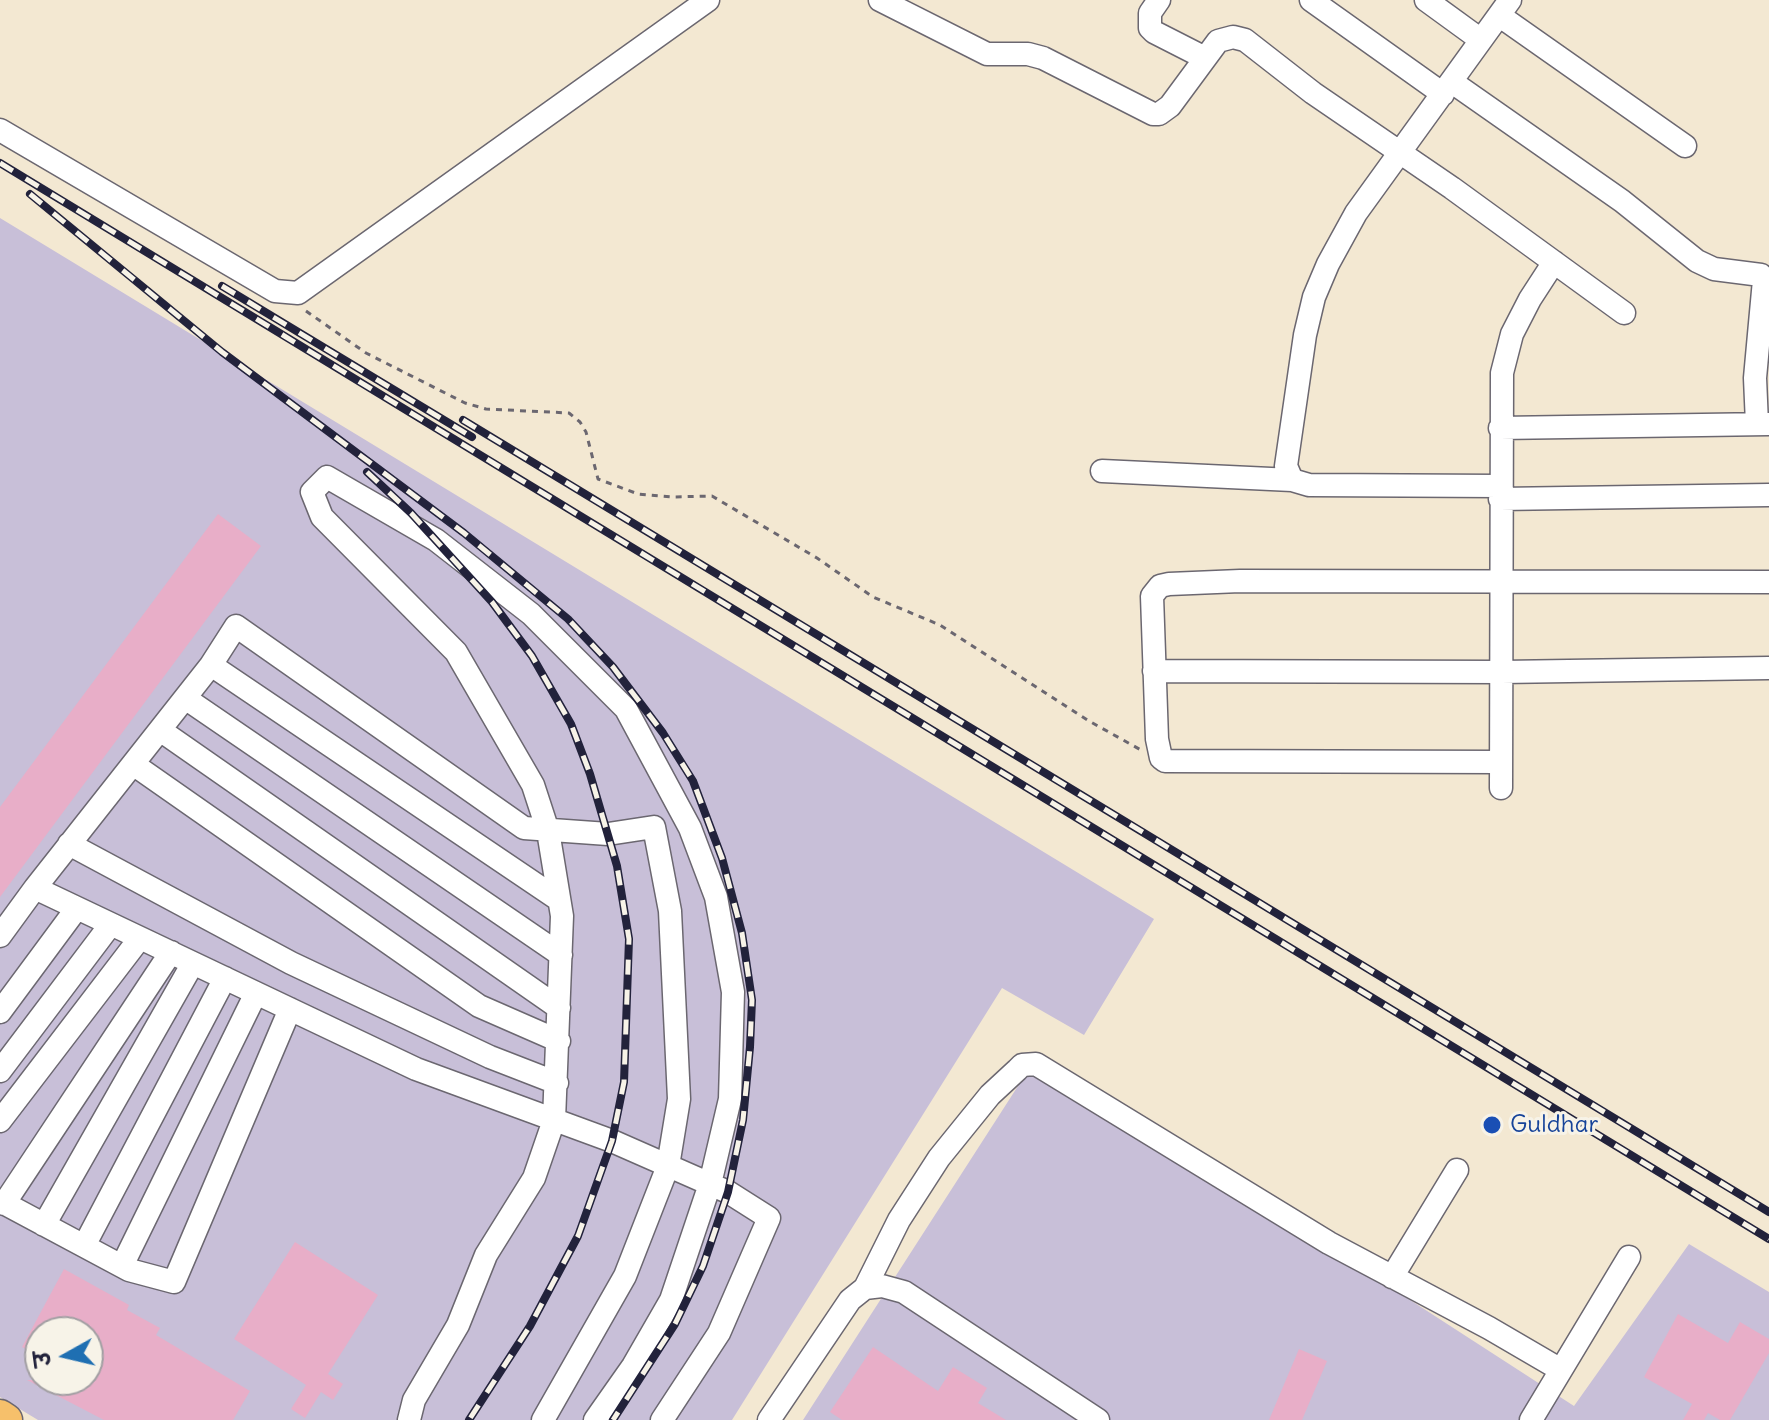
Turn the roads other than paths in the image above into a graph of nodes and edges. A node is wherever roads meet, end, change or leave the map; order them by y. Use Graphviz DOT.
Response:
graph roads {
  1 [pos="708,0"];
  2 [pos="880,0"];
  3 [pos="1159,0"];
  4 [pos="1311,0"];
  5 [pos="1426,0"];
  6 [pos="1505,8"];
  7 [pos="1481,40"];
  8 [pos="1205,58"];
  9 [pos="1448,88"];
  10 [pos="0,130"];
  11 [pos="1685,146"];
  12 [pos="1400,154"];
  13 [pos="1554,262"];
  14 [pos="1624,313"];
  15 [pos="1763,424"];
  16 [pos="1500,428"];
  17 [pos="1102,471"];
  18 [pos="1292,480"];
  19 [pos="1500,493"];
  20 [pos="1769,495"];
  21 [pos="1502,582"];
  22 [pos="1769,582"];
  23 [pos="211,665"];
  24 [pos="1769,668"];
  25 [pos="1154,671"];
  26 [pos="1502,672"];
  27 [pos="185,698"];
  28 [pos="160,730"];
  29 [pos="1500,762"];
  30 [pos="133,764"];
  31 [pos="1501,788"];
  32 [pos="548,831"];
  33 [pos="69,844"];
  34 [pos="35,888"];
  35 [pos="559,900"];
  36 [pos="77,908"];
  37 [pos="111,924"];
  38 [pos="0,936"];
  39 [pos="140,938"];
  40 [pos="171,952"];
  41 [pos="561,955"];
  42 [pos="193,963"];
  43 [pos="225,978"];
  44 [pos="256,993"];
  45 [pos="559,1008"];
  46 [pos="290,1009"];
  47 [pos="0,1012"];
  48 [pos="559,1041"];
  49 [pos="0,1071"];
  50 [pos="557,1083"];
  51 [pos="554,1120"];
  52 [pos="0,1121"];
  53 [pos="668,1166"];
  54 [pos="1457,1170"];
  55 [pos="710,1184"];
  56 [pos="2,1202"];
  57 [pos="44,1225"];
  58 [pos="84,1246"];
  59 [pos="1629,1257"];
  60 [pos="122,1266"];
  61 [pos="1392,1277"];
  62 [pos="865,1288"];
  63 [pos="1561,1370"];
  64 [pos="0,1416"];
  65 [pos="6,1420"];
  66 [pos="409,1420"];
  67 [pos="543,1420"];
  68 [pos="595,1420"];
  69 [pos="662,1420"];
  70 [pos="769,1420"];
  71 [pos="1098,1420"];
  72 [pos="1531,1420"];
  1 -- 10 [label="street"];
  2 -- 8 [label="street"];
  3 -- 8 [label="street"];
  4 -- 9 [label="street"];
  5 -- 7 [label="street"];
  6 -- 7 [label="street"];
  6 -- 11 [label="street"];
  7 -- 9 [label="street"];
  8 -- 12 [label="street"];
  9 -- 12 [label="street"];
  9 -- 15 [label="street"];
  12 -- 13 [label="street"];
  12 -- 18 [label="street"];
  13 -- 14 [label="street"];
  13 -- 16 [label="street"];
  15 -- 16 [label="street"];
  16 -- 19 [label="street"];
  17 -- 18 [label="street"];
  18 -- 19 [label="street"];
  19 -- 20 [label="street"];
  19 -- 21 [label="street"];
  21 -- 22 [label="street"];
  21 -- 25 [label="street"];
  21 -- 26 [label="street"];
  23 -- 27 [label="street"];
  23 -- 32 [label="street"];
  23 -- 35 [label="street"];
  24 -- 26 [label="street"];
  25 -- 26 [label="street"];
  25 -- 29 [label="street"];
  26 -- 29 [label="street"];
  27 -- 28 [label="street"];
  27 -- 41 [label="street"];
  28 -- 30 [label="street"];
  28 -- 45 [label="street"];
  29 -- 31 [label="street"];
  30 -- 33 [label="street"];
  30 -- 48 [label="street"];
  32 -- 35 [label="street"];
  32 -- 53 [label="street"];
  32 -- 55 [label="street"];
  33 -- 34 [label="street"];
  33 -- 50 [label="street"];
  34 -- 36 [label="street"];
  34 -- 38 [label="street"];
  35 -- 41 [label="street"];
  36 -- 37 [label="street"];
  36 -- 47 [label="street"];
  37 -- 39 [label="street"];
  37 -- 49 [label="street"];
  39 -- 40 [label="street"];
  39 -- 52 [label="street"];
  40 -- 42 [label="street"];
  40 -- 56 [label="street"];
  41 -- 45 [label="street"];
  42 -- 43 [label="street"];
  42 -- 57 [label="street"];
  43 -- 44 [label="street"];
  43 -- 58 [label="street"];
  44 -- 46 [label="street"];
  44 -- 60 [label="street"];
  45 -- 48 [label="street"];
  46 -- 51 [label="street"];
  46 -- 60 [label="street"];
  48 -- 50 [label="street"];
  50 -- 51 [label="street"];
  51 -- 53 [label="street"];
  51 -- 66 [label="street"];
  53 -- 55 [label="street"];
  53 -- 67 [label="street"];
  54 -- 61 [label="street"];
  55 -- 68 [label="street"];
  55 -- 69 [label="street"];
  56 -- 57 [label="street"];
  57 -- 58 [label="street"];
  58 -- 60 [label="street"];
  59 -- 63 [label="street"];
  61 -- 62 [label="street"];
  61 -- 63 [label="street"];
  62 -- 70 [label="street"];
  62 -- 71 [label="street"];
  63 -- 72 [label="street"];
  64 -- 65 [label="highway"];
}
